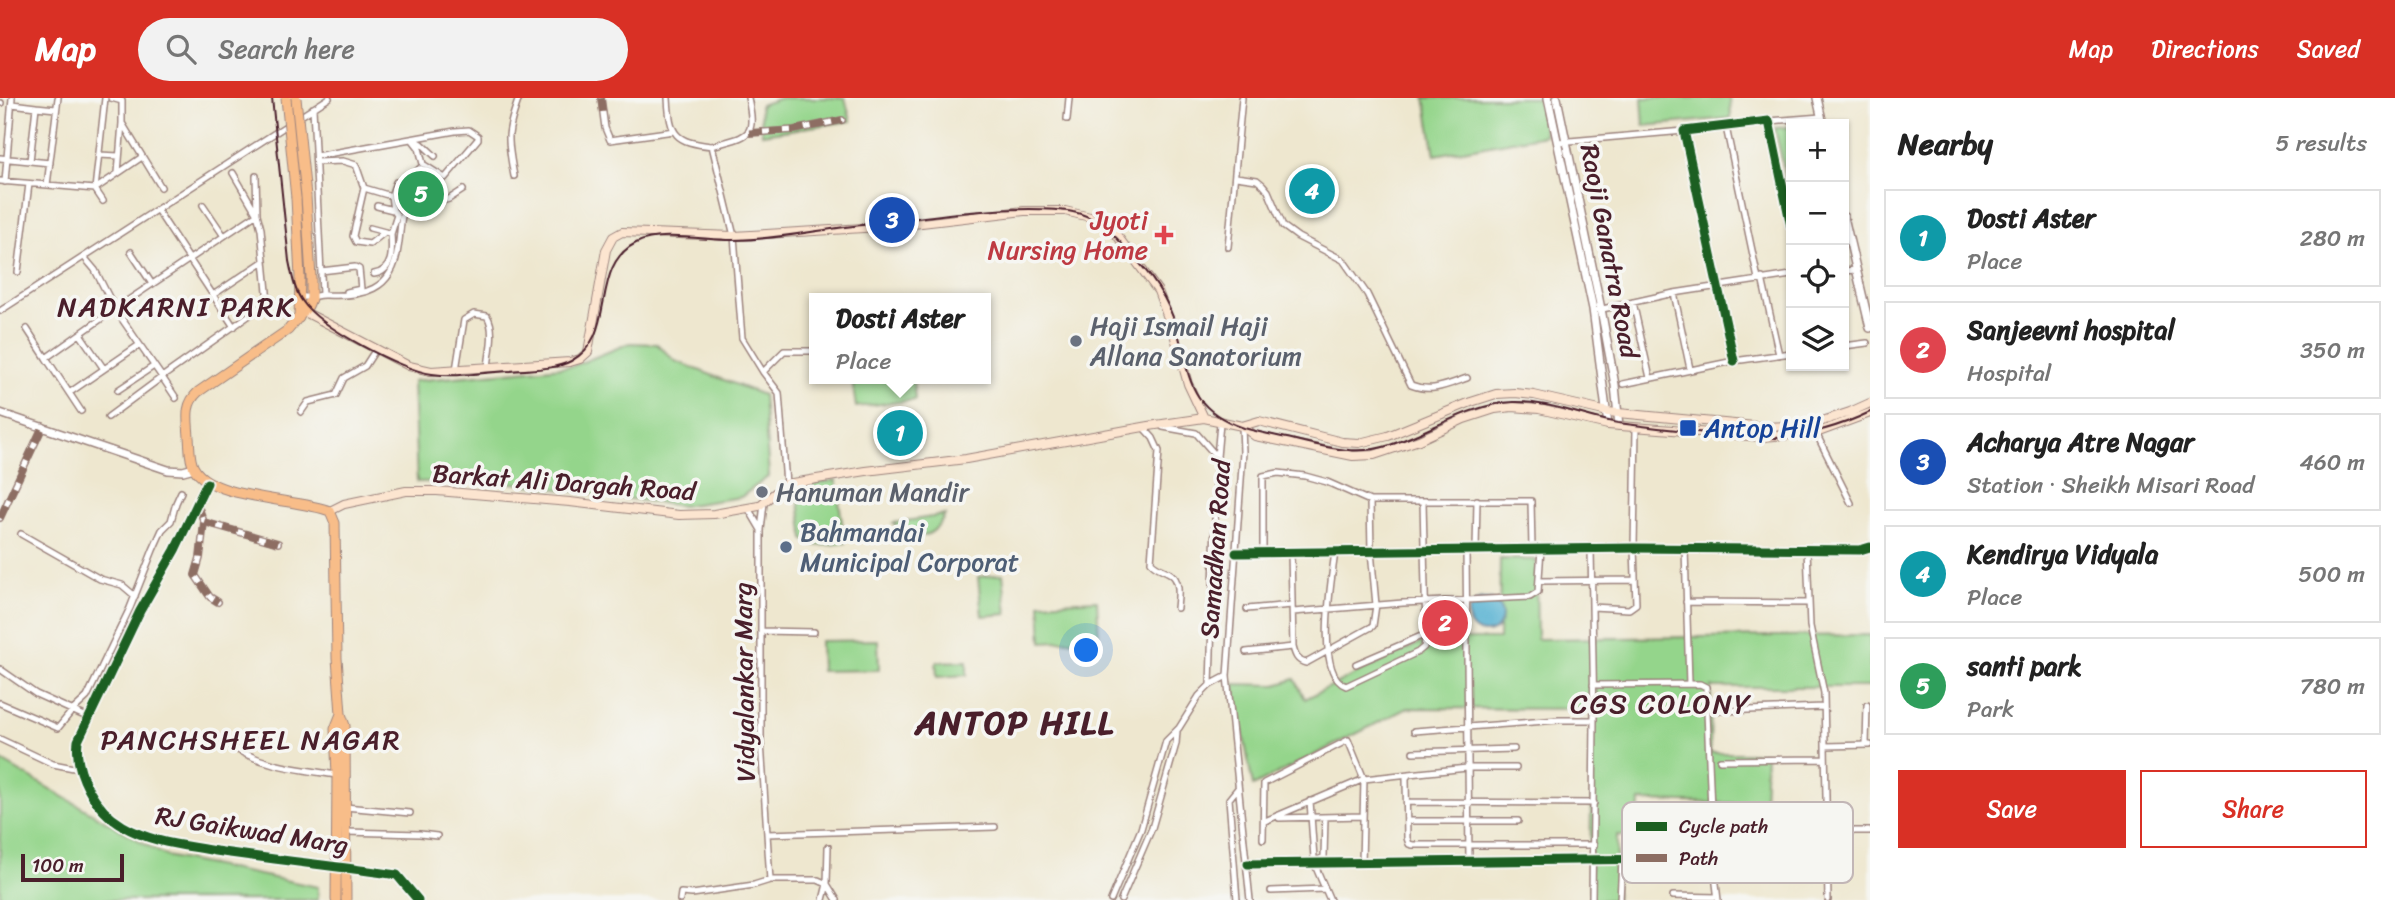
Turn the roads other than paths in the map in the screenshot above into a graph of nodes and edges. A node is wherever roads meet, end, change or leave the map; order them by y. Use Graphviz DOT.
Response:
graph roads {
  1 [pos="58,98"];
  2 [pos="105,98"];
  3 [pos="111,98"];
  4 [pos="286,98"];
  5 [pos="296,98"];
  6 [pos="329,98"];
  7 [pos="519,98"];
  8 [pos="601,98"];
  9 [pos="668,98"];
  10 [pos="748,98"];
  11 [pos="1069,98"];
  12 [pos="1242,98"];
  13 [pos="1548,98"];
  14 [pos="1557,98"];
  15 [pos="1817,98"];
  16 [pos="12,101"];
  17 [pos="36,107"];
  18 [pos="313,108"];
  19 [pos="56,109"];
  20 [pos="1067,119"];
  21 [pos="1822,119"];
  22 [pos="842,120"];
  23 [pos="1769,121"];
  24 [pos="1786,121"];
  25 [pos="122,123"];
  26 [pos="1726,127"];
  27 [pos="674,131"];
  28 [pos="1684,131"];
  29 [pos="748,133"];
  30 [pos="412,139"];
  31 [pos="1562,141"];
  32 [pos="712,146"];
  33 [pos="99,155"];
  34 [pos="119,156"];
  35 [pos="435,156"];
  36 [pos="142,157"];
  37 [pos="3,159"];
  38 [pos="316,159"];
  39 [pos="30,161"];
  40 [pos="50,163"];
  41 [pos="356,164"];
  42 [pos="364,167"];
  43 [pos="118,173"];
  44 [pos="233,173"];
  45 [pos="256,176"];
  46 [pos="514,176"];
  47 [pos="1236,177"];
  48 [pos="2,182"];
  49 [pos="397,182"];
  50 [pos="29,184"];
  51 [pos="47,185"];
  52 [pos="424,185"];
  53 [pos="161,187"];
  54 [pos="364,188"];
  55 [pos="95,189"];
  56 [pos="463,191"];
  57 [pos="391,195"];
  58 [pos="103,201"];
  59 [pos="1786,202"];
  60 [pos="432,204"];
  61 [pos="203,205"];
  62 [pos="377,206"];
  63 [pos="157,210"];
  64 [pos="393,210"];
  65 [pos="257,214"];
  66 [pos="370,228"];
  67 [pos="388,233"];
  68 [pos="224,236"];
  69 [pos="734,236"];
  70 [pos="1849,239"];
  71 [pos="1228,247"];
  72 [pos="131,252"];
  73 [pos="84,257"];
  74 [pos="189,259"];
  75 [pos="264,261"];
  76 [pos="1856,270"];
  77 [pos="321,271"];
  78 [pos="1849,271"];
  79 [pos="19,272"];
  80 [pos="374,274"];
  81 [pos="1786,276"];
  82 [pos="305,278"];
  83 [pos="1760,279"];
  84 [pos="152,284"];
  85 [pos="1718,285"];
  86 [pos="322,293"];
  87 [pos="1674,293"];
  88 [pos="213,295"];
  89 [pos="299,296"];
  90 [pos="1866,296"];
  91 [pos="311,299"];
  92 [pos="1633,302"];
  93 [pos="115,309"];
  94 [pos="1597,310"];
  95 [pos="0,311"];
  96 [pos="301,313"];
  97 [pos="234,327"];
  98 [pos="1870,328"];
  99 [pos="27,329"];
  100 [pos="80,334"];
  101 [pos="1867,343"];
  102 [pos="139,345"];
  103 [pos="1849,345"];
  104 [pos="376,349"];
  105 [pos="809,351"];
  106 [pos="1786,354"];
  107 [pos="1779,355"];
  108 [pos="46,358"];
  109 [pos="1734,361"];
  110 [pos="154,366"];
  111 [pos="488,368"];
  112 [pos="104,369"];
  113 [pos="1690,369"];
  114 [pos="456,371"];
  115 [pos="763,372"];
  116 [pos="162,377"];
  117 [pos="1466,378"];
  118 [pos="1650,378"];
  119 [pos="1623,384"];
  120 [pos="118,390"];
  121 [pos="69,393"];
  122 [pos="176,398"];
  123 [pos="1870,404"];
  124 [pos="81,411"];
  125 [pos="301,412"];
  126 [pos="1608,412"];
  127 [pos="0,413"];
  128 [pos="1619,413"];
  129 [pos="1870,413"];
  130 [pos="108,417"];
  131 [pos="1204,418"];
  132 [pos="1259,421"];
  133 [pos="1220,423"];
  134 [pos="1608,425"];
  135 [pos="1730,425"];
  136 [pos="43,426"];
  137 [pos="1146,426"];
  138 [pos="1242,426"];
  139 [pos="1619,426"];
  140 [pos="1636,428"];
  141 [pos="1816,433"];
  142 [pos="1729,435"];
  143 [pos="1255,436"];
  144 [pos="1217,457"];
  145 [pos="194,468"];
  146 [pos="207,482"];
  147 [pos="786,484"];
  148 [pos="181,492"];
  149 [pos="1477,500"];
  150 [pos="1370,501"];
  151 [pos="1423,501"];
  152 [pos="197,503"];
  153 [pos="764,503"];
  154 [pos="1851,503"];
  155 [pos="748,508"];
  156 [pos="330,511"];
  157 [pos="0,518"];
  158 [pos="204,522"];
  159 [pos="761,530"];
  160 [pos="21,534"];
  161 [pos="278,543"];
  162 [pos="1870,547"];
  163 [pos="1634,548"];
  164 [pos="1685,548"];
  165 [pos="1807,548"];
  166 [pos="1532,549"];
  167 [pos="1541,549"];
  168 [pos="1591,549"];
  169 [pos="1424,550"];
  170 [pos="1466,550"];
  171 [pos="1476,550"];
  172 [pos="1335,551"];
  173 [pos="1371,551"];
  174 [pos="1263,552"];
  175 [pos="1292,552"];
  176 [pos="1237,553"];
  177 [pos="1635,580"];
  178 [pos="1539,581"];
  179 [pos="1592,581"];
  180 [pos="135,596"];
  181 [pos="1466,600"];
  182 [pos="218,602"];
  183 [pos="1426,602"];
  184 [pos="1686,602"];
  185 [pos="1809,603"];
  186 [pos="1376,605"];
  187 [pos="1592,607"];
  188 [pos="1177,608"];
  189 [pos="1247,608"];
  190 [pos="1292,608"];
  191 [pos="1327,609"];
  192 [pos="761,631"];
  193 [pos="814,632"];
  194 [pos="1426,634"];
  195 [pos="1293,648"];
  196 [pos="1327,650"];
  197 [pos="1246,652"];
  198 [pos="1356,664"];
  199 [pos="0,669"];
  200 [pos="1227,676"];
  201 [pos="1689,684"];
  202 [pos="1210,685"];
  203 [pos="1593,685"];
  204 [pos="0,703"];
  205 [pos="1867,705"];
  206 [pos="1824,707"];
  207 [pos="72,711"];
  208 [pos="1722,711"];
  209 [pos="341,715"];
  210 [pos="89,718"];
  211 [pos="1594,720"];
  212 [pos="1468,727"];
  213 [pos="1177,731"];
  214 [pos="1413,731"];
  215 [pos="0,739"];
  216 [pos="1868,745"];
  217 [pos="231,746"];
  218 [pos="1825,746"];
  219 [pos="1514,749"];
  220 [pos="1413,752"];
  221 [pos="1467,752"];
  222 [pos="1720,760"];
  223 [pos="1825,760"];
  224 [pos="1468,768"];
  225 [pos="1517,768"];
  226 [pos="79,769"];
  227 [pos="1409,774"];
  228 [pos="337,775"];
  229 [pos="1364,779"];
  230 [pos="1238,789"];
  231 [pos="1310,801"];
  232 [pos="1408,802"];
  233 [pos="1711,802"];
  234 [pos="1826,802"];
  235 [pos="1469,803"];
  236 [pos="1594,803"];
  237 [pos="345,807"];
  238 [pos="410,813"];
  239 [pos="1363,816"];
  240 [pos="1325,817"];
  241 [pos="1275,818"];
  242 [pos="1312,818"];
  243 [pos="1265,821"];
  244 [pos="1408,821"];
  245 [pos="1518,821"];
  246 [pos="1468,822"];
  247 [pos="995,827"];
  248 [pos="345,832"];
  249 [pos="767,834"];
  250 [pos="437,836"];
  251 [pos="1264,839"];
  252 [pos="1468,844"];
  253 [pos="1594,845"];
  254 [pos="828,847"];
  255 [pos="1129,859"];
  256 [pos="1594,860"];
  257 [pos="1622,860"];
  258 [pos="1469,862"];
  259 [pos="1314,863"];
  260 [pos="1362,863"];
  261 [pos="1138,864"];
  262 [pos="1248,864"];
  263 [pos="342,867"];
  264 [pos="770,880"];
  265 [pos="827,884"];
  266 [pos="1325,889"];
  267 [pos="1271,891"];
  268 [pos="1673,896"];
  269 [pos="1717,898"];
  270 [pos="336,900"];
  271 [pos="346,900"];
  272 [pos="418,900"];
  273 [pos="680,900"];
  274 [pos="823,900"];
  275 [pos="837,900"];
  276 [pos="1111,900"];
  277 [pos="1121,900"];
  278 [pos="1237,900"];
  279 [pos="1250,900"];
  280 [pos="1329,900"];
  281 [pos="1592,900"];
  282 [pos="1620,900"];
  1 -- 19 [label="street"];
  2 -- 33 [label="street"];
  3 -- 25 [label="street"];
  4 -- 82 [label="main road, bridge"];
  5 -- 82 [label="main road, bridge"];
  6 -- 18 [label="street"];
  7 -- 46 [label="street"];
  8 -- 27 [label="street"];
  9 -- 27 [label="street"];
  10 -- 29 [label="street"];
  11 -- 20 [label="street"];
  12 -- 47 [label="street"];
  13 -- 31 [label="street, Raoji Ganatra Road"];
  14 -- 31 [label="street, Raoji Ganatra Road"];
  15 -- 21 [label="street"];
  16 -- 17 [label="street"];
  16 -- 37 [label="street"];
  17 -- 19 [label="street"];
  17 -- 39 [label="street"];
  18 -- 38 [label="street"];
  18 -- 63 [label="street"];
  19 -- 40 [label="street"];
  22 -- 29 [label="street"];
  23 -- 24 [label="street"];
  23 -- 26 [label="street"];
  23 -- 59 [label="street"];
  25 -- 34 [label="street"];
  25 -- 36 [label="street"];
  26 -- 28 [label="street"];
  26 -- 83 [label="street"];
  27 -- 32 [label="street"];
  28 -- 31 [label="street"];
  28 -- 85 [label="street"];
  29 -- 32 [label="street"];
  30 -- 30 [label="street"];
  30 -- 35 [label="street"];
  30 -- 38 [label="street"];
  31 -- 94 [label="street, Raoji Ganatra Road"];
  32 -- 69 [label="street"];
  33 -- 34 [label="street"];
  33 -- 55 [label="street"];
  34 -- 43 [label="street"];
  36 -- 43 [label="street"];
  36 -- 53 [label="street"];
  37 -- 39 [label="street"];
  37 -- 48 [label="street"];
  38 -- 41 [label="street"];
  38 -- 77 [label="street"];
  39 -- 40 [label="street"];
  40 -- 51 [label="street"];
  41 -- 42 [label="street"];
  41 -- 54 [label="street"];
  43 -- 55 [label="street"];
  44 -- 65 [label="street"];
  45 -- 65 [label="street"];
  47 -- 71 [label="street"];
  47 -- 117 [label="street"];
  48 -- 50 [label="street"];
  49 -- 57 [label="street"];
  50 -- 51 [label="street"];
  50 -- 79 [label="street"];
  51 -- 55 [label="street"];
  52 -- 60 [label="street"];
  54 -- 57 [label="street"];
  54 -- 67 [label="street"];
  55 -- 58 [label="street"];
  56 -- 60 [label="street"];
  57 -- 64 [label="street"];
  60 -- 86 [label="street"];
  61 -- 68 [label="street"];
  62 -- 64 [label="street"];
  63 -- 73 [label="street"];
  63 -- 74 [label="street"];
  64 -- 67 [label="street"];
  65 -- 68 [label="street"];
  65 -- 75 [label="street"];
  66 -- 67 [label="street"];
  67 -- 80 [label="street"];
  68 -- 74 [label="street"];
  69 -- 111 [label="main road"];
  69 -- 115 [label="street"];
  69 -- 131 [label="main road"];
  70 -- 76 [label="street"];
  72 -- 84 [label="street"];
  73 -- 93 [label="street"];
  73 -- 95 [label="street"];
  74 -- 84 [label="street"];
  74 -- 88 [label="street"];
  75 -- 88 [label="street"];
  75 -- 97 [label="street"];
  76 -- 78 [label="street"];
  76 -- 90 [label="street"];
  77 -- 86 [label="street"];
  77 -- 86 [label="street"];
  81 -- 83 [label="street"];
  82 -- 89 [label="main road"];
  82 -- 91 [label="main road"];
  83 -- 85 [label="street"];
  83 -- 107 [label="street"];
  84 -- 93 [label="street"];
  85 -- 87 [label="street"];
  85 -- 109 [label="street"];
  86 -- 91 [label="street"];
  87 -- 92 [label="street"];
  87 -- 113 [label="street"];
  88 -- 97 [label="street"];
  89 -- 91 [label="street"];
  89 -- 96 [label="main road"];
  90 -- 98 [label="street"];
  91 -- 96 [label="main road"];
  92 -- 94 [label="street"];
  92 -- 118 [label="street"];
  93 -- 100 [label="street"];
  93 -- 102 [label="street"];
  94 -- 126 [label="street, Raoji Ganatra Road"];
  94 -- 128 [label="street, Raoji Ganatra Road"];
  96 -- 104 [label="main road"];
  96 -- 145 [label="main road"];
  97 -- 116 [label="street"];
  99 -- 108 [label="street"];
  100 -- 108 [label="street"];
  100 -- 112 [label="street"];
  101 -- 103 [label="street"];
  102 -- 110 [label="street"];
  102 -- 112 [label="street"];
  104 -- 114 [label="main road"];
  104 -- 125 [label="street"];
  105 -- 115 [label="street"];
  106 -- 107 [label="street"];
  107 -- 109 [label="street"];
  108 -- 121 [label="street"];
  109 -- 113 [label="street"];
  110 -- 116 [label="street"];
  110 -- 120 [label="street"];
  111 -- 114 [label="main road"];
  111 -- 114 [label="street"];
  112 -- 121 [label="street"];
  113 -- 118 [label="street"];
  115 -- 147 [label="street"];
  116 -- 122 [label="street"];
  116 -- 130 [label="street"];
  118 -- 119 [label="street"];
  121 -- 124 [label="street"];
  123 -- 135 [label="main road"];
  126 -- 128 [label="main road"];
  126 -- 132 [label="main road"];
  126 -- 134 [label="street, Raoji Ganatra Road"];
  127 -- 136 [label="street"];
  128 -- 135 [label="main road"];
  128 -- 139 [label="street, Raoji Ganatra Road"];
  129 -- 141 [label="main road"];
  131 -- 133 [label="main road"];
  131 -- 137 [label="main road"];
  132 -- 138 [label="main road"];
  132 -- 143 [label="main road"];
  133 -- 138 [label="main road"];
  133 -- 144 [label="street"];
  134 -- 139 [label="main road"];
  134 -- 143 [label="main road"];
  135 -- 142 [label="main road"];
  136 -- 145 [label="street"];
  136 -- 157 [label="street"];
  137 -- 144 [label="street"];
  137 -- 147 [label="main road"];
  137 -- 188 [label="street"];
  138 -- 143 [label="main road"];
  138 -- 176 [label="street, Samadhan Road"];
  139 -- 140 [label="main road"];
  140 -- 142 [label="main road"];
  140 -- 163 [label="street"];
  141 -- 142 [label="main road"];
  141 -- 154 [label="street"];
  144 -- 202 [label="street"];
  145 -- 146 [label="main road"];
  146 -- 152 [label="street"];
  146 -- 156 [label="main road"];
  147 -- 153 [label="main road, Barkat Ali Dargah Road"];
  148 -- 180 [label="street"];
  149 -- 151 [label="street"];
  149 -- 166 [label="street"];
  149 -- 171 [label="street"];
  150 -- 151 [label="street"];
  150 -- 173 [label="street"];
  150 -- 174 [label="street"];
  151 -- 169 [label="street"];
  152 -- 158 [label="street"];
  152 -- 210 [label="street"];
  153 -- 155 [label="main road, Barkat Ali Dargah Road"];
  153 -- 159 [label="street, Vidyalankar Marg"];
  155 -- 156 [label="main road, Barkat Ali Dargah Road"];
  155 -- 159 [label="street"];
  156 -- 209 [label="main road"];
  158 -- 161 [label="street"];
  158 -- 182 [label="street"];
  159 -- 192 [label="street, Vidyalankar Marg"];
  160 -- 180 [label="street"];
  162 -- 165 [label="street"];
  163 -- 164 [label="street"];
  163 -- 168 [label="street"];
  163 -- 177 [label="street"];
  164 -- 165 [label="street"];
  164 -- 184 [label="street"];
  165 -- 185 [label="street"];
  166 -- 167 [label="street"];
  166 -- 171 [label="street"];
  167 -- 168 [label="street"];
  167 -- 178 [label="street"];
  168 -- 179 [label="street"];
  169 -- 170 [label="street"];
  169 -- 173 [label="street"];
  169 -- 183 [label="street"];
  170 -- 171 [label="street"];
  170 -- 181 [label="street"];
  172 -- 173 [label="street"];
  172 -- 175 [label="street"];
  172 -- 191 [label="street"];
  173 -- 186 [label="street"];
  174 -- 175 [label="street"];
  174 -- 176 [label="street"];
  175 -- 190 [label="street"];
  176 -- 200 [label="street, Samadhan Road"];
  177 -- 179 [label="street"];
  177 -- 187 [label="street"];
  178 -- 179 [label="street"];
  178 -- 181 [label="street"];
  179 -- 187 [label="street"];
  180 -- 207 [label="street"];
  181 -- 183 [label="street"];
  181 -- 212 [label="street"];
  183 -- 186 [label="street"];
  183 -- 194 [label="street"];
  184 -- 185 [label="street"];
  184 -- 201 [label="street"];
  185 -- 206 [label="street"];
  186 -- 191 [label="street"];
  186 -- 196 [label="street"];
  187 -- 203 [label="street"];
  189 -- 190 [label="street"];
  190 -- 191 [label="street"];
  190 -- 195 [label="street"];
  191 -- 196 [label="street"];
  192 -- 193 [label="street"];
  192 -- 249 [label="street, Vidyalankar Marg"];
  194 -- 196 [label="street"];
  194 -- 198 [label="street"];
  195 -- 196 [label="street"];
  195 -- 197 [label="street"];
  199 -- 207 [label="street"];
  200 -- 202 [label="street"];
  200 -- 230 [label="street, Samadhan Road"];
  201 -- 203 [label="street"];
  201 -- 233 [label="street"];
  202 -- 213 [label="street"];
  203 -- 211 [label="street"];
  204 -- 207 [label="street"];
  205 -- 216 [label="street"];
  206 -- 208 [label="street"];
  206 -- 218 [label="street"];
  207 -- 210 [label="street"];
  209 -- 228 [label="main road"];
  209 -- 237 [label="main road"];
  210 -- 226 [label="street"];
  211 -- 212 [label="street"];
  211 -- 236 [label="street"];
  212 -- 214 [label="street"];
  212 -- 221 [label="street"];
  213 -- 255 [label="street"];
  213 -- 261 [label="street"];
  215 -- 226 [label="street"];
  216 -- 218 [label="street"];
  217 -- 228 [label="street"];
  218 -- 223 [label="street"];
  219 -- 221 [label="street"];
  220 -- 221 [label="street"];
  221 -- 224 [label="street"];
  222 -- 223 [label="street"];
  223 -- 234 [label="street"];
  224 -- 225 [label="street"];
  224 -- 227 [label="street"];
  224 -- 235 [label="street"];
  226 -- 263 [label="street, RJ Gaikwad Marg"];
  227 -- 229 [label="street"];
  227 -- 232 [label="street"];
  228 -- 263 [label="main road"];
  229 -- 231 [label="street"];
  229 -- 239 [label="street"];
  229 -- 243 [label="street"];
  230 -- 262 [label="street, Samadhan Road"];
  230 -- 278 [label="street"];
  231 -- 241 [label="street"];
  231 -- 242 [label="street"];
  232 -- 235 [label="street"];
  232 -- 244 [label="street"];
  235 -- 236 [label="street"];
  235 -- 246 [label="street"];
  236 -- 253 [label="street"];
  237 -- 238 [label="street"];
  237 -- 248 [label="main road"];
  239 -- 240 [label="street"];
  239 -- 260 [label="street"];
  240 -- 242 [label="street"];
  240 -- 242 [label="street"];
  241 -- 242 [label="street"];
  241 -- 243 [label="street"];
  243 -- 251 [label="street"];
  244 -- 246 [label="street"];
  244 -- 252 [label="street"];
  245 -- 246 [label="street"];
  246 -- 252 [label="street"];
  247 -- 249 [label="street"];
  248 -- 250 [label="street"];
  248 -- 263 [label="main road"];
  249 -- 264 [label="street, Vidyalankar Marg"];
  252 -- 253 [label="street"];
  252 -- 258 [label="street"];
  253 -- 256 [label="street"];
  254 -- 265 [label="street"];
  255 -- 261 [label="street"];
  255 -- 276 [label="street"];
  256 -- 257 [label="street"];
  256 -- 258 [label="street"];
  256 -- 281 [label="street"];
  257 -- 282 [label="street"];
  258 -- 260 [label="street"];
  259 -- 260 [label="street"];
  259 -- 262 [label="street"];
  259 -- 266 [label="street"];
  261 -- 277 [label="street"];
  262 -- 279 [label="street, Samadhan Road"];
  263 -- 270 [label="main road"];
  263 -- 271 [label="main road"];
  263 -- 272 [label="street, RJ Gaikwad Marg"];
  264 -- 265 [label="street"];
  264 -- 273 [label="street"];
  265 -- 274 [label="street"];
  265 -- 275 [label="street"];
  266 -- 267 [label="street"];
  266 -- 280 [label="street"];
  268 -- 269 [label="street"];
}
